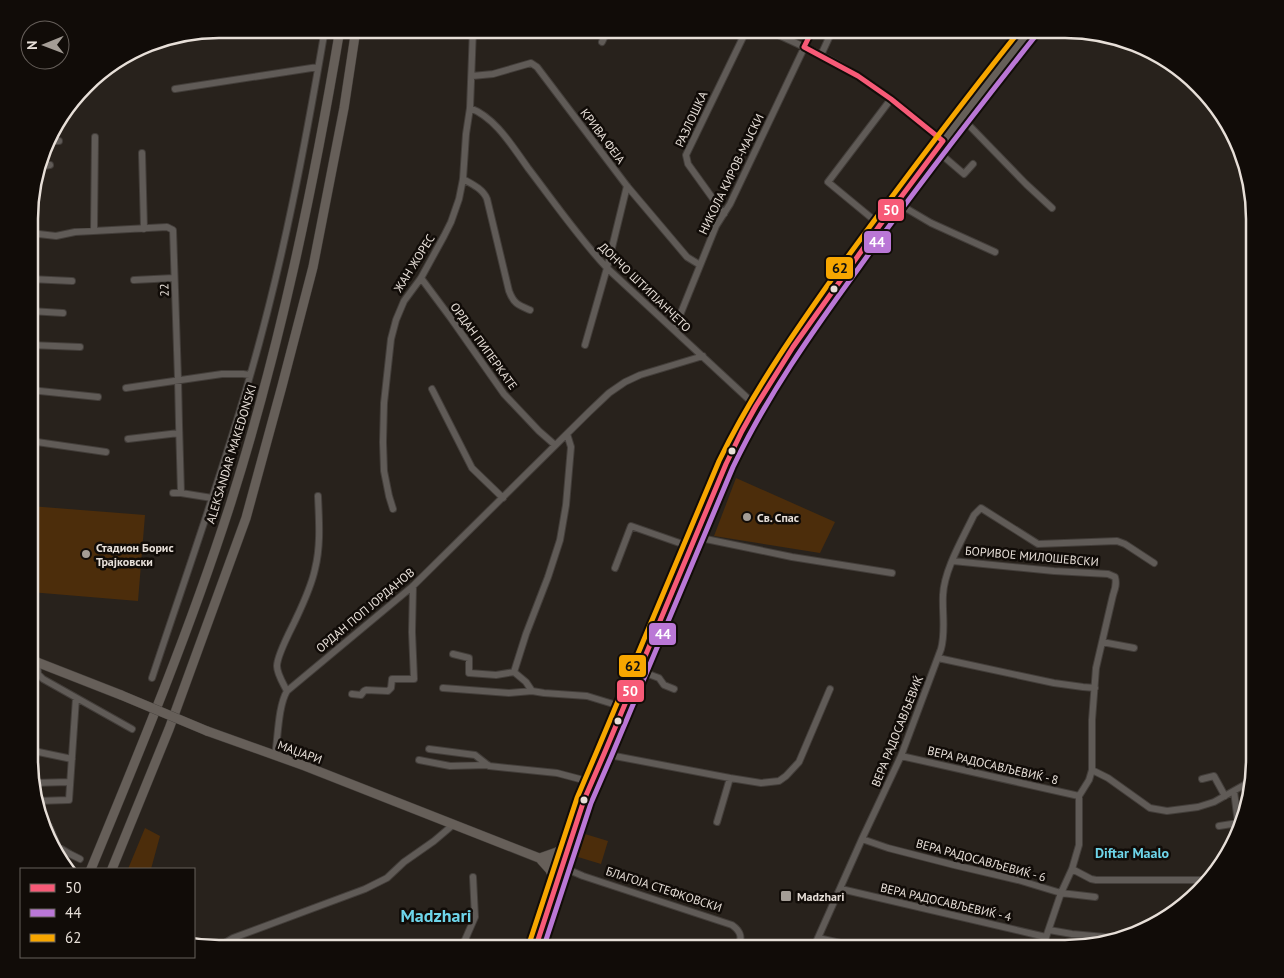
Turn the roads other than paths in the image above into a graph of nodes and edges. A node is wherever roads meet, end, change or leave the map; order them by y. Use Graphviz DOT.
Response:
graph roads {
  1 [pos="323,38"];
  2 [pos="338,38"];
  3 [pos="355,38"];
  4 [pos="473,38"];
  5 [pos="604,38"];
  6 [pos="743,38"];
  7 [pos="785,38"];
  8 [pos="808,38"];
  9 [pos="829,38"];
  10 [pos="1017,38"];
  11 [pos="1022,40"];
  12 [pos="602,42"];
  13 [pos="804,46"];
  14 [pos="821,55"];
  15 [pos="318,67"];
  16 [pos="472,76"];
  17 [pos="175,89"];
  18 [pos="891,99"];
  19 [pos="470,108"];
  20 [pos="961,117"];
  21 [pos="94,136"];
  22 [pos="943,141"];
  23 [pos="54,142"];
  24 [pos="60,142"];
  25 [pos="936,150"];
  26 [pos="142,153"];
  27 [pos="974,164"];
  28 [pos="50,165"];
  29 [pos="45,166"];
  30 [pos="463,179"];
  31 [pos="627,186"];
  32 [pos="897,203"];
  33 [pos="1052,208"];
  34 [pos="724,214"];
  35 [pos="880,225"];
  36 [pos="144,229"];
  37 [pos="94,231"];
  38 [pos="38,234"];
  39 [pos="995,252"];
  40 [pos="700,265"];
  41 [pos="607,268"];
  42 [pos="174,278"];
  43 [pos="421,278"];
  44 [pos="38,279"];
  45 [pos="134,280"];
  46 [pos="72,281"];
  47 [pos="530,310"];
  48 [pos="38,311"];
  49 [pos="63,313"];
  50 [pos="674,330"];
  51 [pos="38,345"];
  52 [pos="585,345"];
  53 [pos="80,348"];
  54 [pos="703,356"];
  55 [pos="250,375"];
  56 [pos="178,379"];
  57 [pos="126,388"];
  58 [pos="432,389"];
  59 [pos="38,391"];
  60 [pos="98,397"];
  61 [pos="756,406"];
  62 [pos="179,433"];
  63 [pos="568,434"];
  64 [pos="128,439"];
  65 [pos="38,442"];
  66 [pos="555,445"];
  67 [pos="106,452"];
  68 [pos="173,493"];
  69 [pos="181,493"];
  70 [pos="318,496"];
  71 [pos="212,498"];
  72 [pos="503,498"];
  73 [pos="392,509"];
  74 [pos="696,537"];
  75 [pos="691,547"];
  76 [pos="953,561"];
  77 [pos="1154,563"];
  78 [pos="616,568"];
  79 [pos="892,573"];
  80 [pos="413,586"];
  81 [pos="1102,642"];
  82 [pos="1134,648"];
  83 [pos="453,654"];
  84 [pos="938,658"];
  85 [pos="38,662"];
  86 [pos="640,671"];
  87 [pos="514,672"];
  88 [pos="38,674"];
  89 [pos="152,678"];
  90 [pos="443,688"];
  91 [pos="1095,688"];
  92 [pos="674,689"];
  93 [pos="830,689"];
  94 [pos="532,690"];
  95 [pos="287,691"];
  96 [pos="352,694"];
  97 [pos="76,698"];
  98 [pos="623,707"];
  99 [pos="132,729"];
  100 [pos="429,749"];
  101 [pos="38,752"];
  102 [pos="604,754"];
  103 [pos="276,756"];
  104 [pos="901,756"];
  105 [pos="72,759"];
  106 [pos="419,760"];
  107 [pos="488,765"];
  108 [pos="1092,770"];
  109 [pos="730,778"];
  110 [pos="1202,780"];
  111 [pos="70,782"];
  112 [pos="591,782"];
  113 [pos="39,783"];
  114 [pos="1245,785"];
  115 [pos="1234,791"];
  116 [pos="1080,796"];
  117 [pos="1224,796"];
  118 [pos="42,801"];
  119 [pos="1237,817"];
  120 [pos="717,822"];
  121 [pos="1235,823"];
  122 [pos="454,824"];
  123 [pos="1218,826"];
  124 [pos="862,839"];
  125 [pos="569,845"];
  126 [pos="61,849"];
  127 [pos="539,858"];
  128 [pos="80,859"];
  129 [pos="562,867"];
  130 [pos="91,868"];
  131 [pos="112,868"];
  132 [pos="1072,869"];
  133 [pos="473,877"];
  134 [pos="1201,880"];
  135 [pos="556,885"];
  136 [pos="840,889"];
  137 [pos="1061,893"];
  138 [pos="1096,897"];
  139 [pos="1047,934"];
  140 [pos="1102,937"];
  141 [pos="818,938"];
  142 [pos="229,940"];
  143 [pos="465,940"];
  144 [pos="539,940"];
  145 [pos="740,940"];
  146 [pos="827,940"];
  147 [pos="1045,940"];
  1 -- 15 [label="street"];
  2 -- 130 [label="street, ALEKSANDAR MAKEDONSKI"];
  3 -- 131 [label="street"];
  4 -- 16 [label="street, ЖАН ЖОРЕС"];
  5 -- 12 [label="street"];
  6 -- 34 [label="street, РАЗЛОШКА"];
  7 -- 13 [label="street"];
  8 -- 13 [label="street, НИКОЛА КИРОВ-МАЈСКИ"];
  9 -- 14 [label="street"];
  10 -- 11 [label="street"];
  11 -- 20 [label="street"];
  13 -- 14 [label="street"];
  13 -- 34 [label="street, НИКОЛА КИРОВ-МАЈСКИ"];
  14 -- 18 [label="street"];
  15 -- 17 [label="street"];
  15 -- 55 [label="street"];
  16 -- 19 [label="street, ЖАН ЖОРЕС"];
  16 -- 31 [label="street, КРИВА ФЕЈА"];
  18 -- 22 [label="street"];
  18 -- 35 [label="street"];
  19 -- 30 [label="street, ЖАН ЖОРЕС"];
  19 -- 41 [label="street, ДОНЧО ШТИПЈАНЧЕТО"];
  20 -- 22 [label="street"];
  20 -- 33 [label="street"];
  21 -- 37 [label="street"];
  22 -- 25 [label="street"];
  23 -- 24 [label="street"];
  25 -- 27 [label="street"];
  25 -- 32 [label="street"];
  26 -- 36 [label="street"];
  28 -- 29 [label="street"];
  30 -- 43 [label="street, ЖАН ЖОРЕС"];
  30 -- 47 [label="street"];
  31 -- 40 [label="street, КРИВА ФЕЈА"];
  31 -- 41 [label="street"];
  32 -- 35 [label="street"];
  32 -- 39 [label="street"];
  34 -- 40 [label="street, НИКОЛА КИРОВ-МАЈСКИ"];
  35 -- 61 [label="street"];
  36 -- 37 [label="street, 22"];
  36 -- 42 [label="street, 22"];
  37 -- 38 [label="street, 22"];
  40 -- 50 [label="street, НИКОЛА КИРОВ-МАЈСКИ"];
  41 -- 50 [label="street, ДОНЧО ШТИПЈАНЧЕТО"];
  41 -- 52 [label="street"];
  42 -- 45 [label="street"];
  42 -- 56 [label="street, 22"];
  43 -- 66 [label="street, ОРДАН ПИПЕРКАТЕ"];
  43 -- 73 [label="street, ЖАН ЖОРЕС"];
  44 -- 46 [label="street"];
  48 -- 49 [label="street"];
  50 -- 54 [label="street, ДОНЧО ШТИПЈАНЧЕТО"];
  51 -- 53 [label="street"];
  54 -- 61 [label="street, ДОНЧО ШТИПЈАНЧЕТО"];
  54 -- 63 [label="street, ОРДАН ПОП ЈОРДАНОВ"];
  55 -- 56 [label="street"];
  55 -- 71 [label="street"];
  56 -- 57 [label="street"];
  56 -- 62 [label="street, 22"];
  58 -- 72 [label="street"];
  59 -- 60 [label="street"];
  61 -- 74 [label="street"];
  62 -- 64 [label="street"];
  62 -- 69 [label="street, 22"];
  63 -- 66 [label="street, ОРДАН ПОП ЈОРДАНОВ"];
  63 -- 87 [label="street"];
  65 -- 67 [label="street"];
  66 -- 72 [label="street, ОРДАН ПОП ЈОРДАНОВ"];
  68 -- 69 [label="street"];
  69 -- 71 [label="street"];
  70 -- 95 [label="street"];
  71 -- 89 [label="street"];
  72 -- 80 [label="street, ОРДАН ПОП ЈОРДАНОВ"];
  74 -- 75 [label="street"];
  74 -- 79 [label="street"];
  75 -- 78 [label="street"];
  75 -- 86 [label="street"];
  76 -- 77 [label="street, ВЕРА РАДОСАВЉЕВИЌ"];
  76 -- 81 [label="street, БОРИВОЕ МИЛОШЕВСКИ"];
  76 -- 84 [label="street, ВЕРА РАДОСАВЉЕВИЌ"];
  80 -- 95 [label="street, ОРДАН ПОП ЈОРДАНОВ"];
  80 -- 96 [label="street"];
  81 -- 82 [label="street"];
  81 -- 91 [label="street, БОРИВОЕ МИЛОШЕВСКИ"];
  83 -- 87 [label="street"];
  84 -- 91 [label="street"];
  84 -- 104 [label="street, ВЕРА РАДОСАВЉЕВИЌ"];
  85 -- 103 [label="street, МАЏАРИ, bridge"];
  86 -- 92 [label="street"];
  86 -- 98 [label="street"];
  87 -- 94 [label="street"];
  88 -- 97 [label="street"];
  90 -- 94 [label="street"];
  91 -- 108 [label="street, БОРИВОЕ МИЛОШЕВСКИ"];
  93 -- 109 [label="street"];
  94 -- 98 [label="street"];
  95 -- 103 [label="street"];
  97 -- 99 [label="street"];
  97 -- 105 [label="street"];
  98 -- 102 [label="street"];
  100 -- 107 [label="street"];
  101 -- 105 [label="street"];
  102 -- 109 [label="street"];
  102 -- 112 [label="street"];
  103 -- 122 [label="street, МАЏАРИ"];
  104 -- 116 [label="street, ВЕРА РАДОСАВЉЕВИЌ - 8"];
  104 -- 124 [label="street, ВЕРА РАДОСАВЉЕВИЌ"];
  105 -- 111 [label="street"];
  106 -- 107 [label="street"];
  107 -- 112 [label="street"];
  108 -- 116 [label="street, БОРИВОЕ МИЛОШЕВСКИ"];
  108 -- 117 [label="street"];
  109 -- 120 [label="street"];
  110 -- 117 [label="street"];
  111 -- 113 [label="street"];
  111 -- 118 [label="street"];
  112 -- 125 [label="street"];
  114 -- 115 [label="street"];
  115 -- 117 [label="street"];
  115 -- 119 [label="street"];
  116 -- 132 [label="street, БОРИВОЕ МИЛОШЕВСКИ"];
  121 -- 123 [label="street"];
  122 -- 127 [label="street, МАЏАРИ"];
  122 -- 142 [label="street"];
  124 -- 136 [label="street, ВЕРА РАДОСАВЉЕВИЌ"];
  124 -- 137 [label="street, ВЕРА РАДОСАВЉЕВИЌ - 6"];
  125 -- 127 [label="street"];
  125 -- 129 [label="street"];
  126 -- 128 [label="street"];
  127 -- 129 [label="street, МАЏАРИ"];
  127 -- 135 [label="street"];
  129 -- 135 [label="street"];
  129 -- 145 [label="street, БЛАГОЈА СТЕФКОВСКИ"];
  132 -- 134 [label="street"];
  132 -- 137 [label="street, БОРИВОЕ МИЛОШЕВСКИ"];
  133 -- 143 [label="street"];
  135 -- 144 [label="street"];
  136 -- 139 [label="street, ВЕРА РАДОСАВЉЕВИЌ - 4"];
  136 -- 141 [label="street, ВЕРА РАДОСАВЉЕВИЌ"];
  137 -- 138 [label="street, ВЕРА РАДОСАВЉЕВИЌ - 6"];
  137 -- 139 [label="street, БОРИВОЕ МИЛОШЕВСКИ"];
  139 -- 140 [label="street, ВЕРА РАДОСАВЉЕВИЌ - 4"];
  139 -- 147 [label="street, БОРИВОЕ МИЛОШЕВСКИ"];
  141 -- 146 [label="street"];
}
